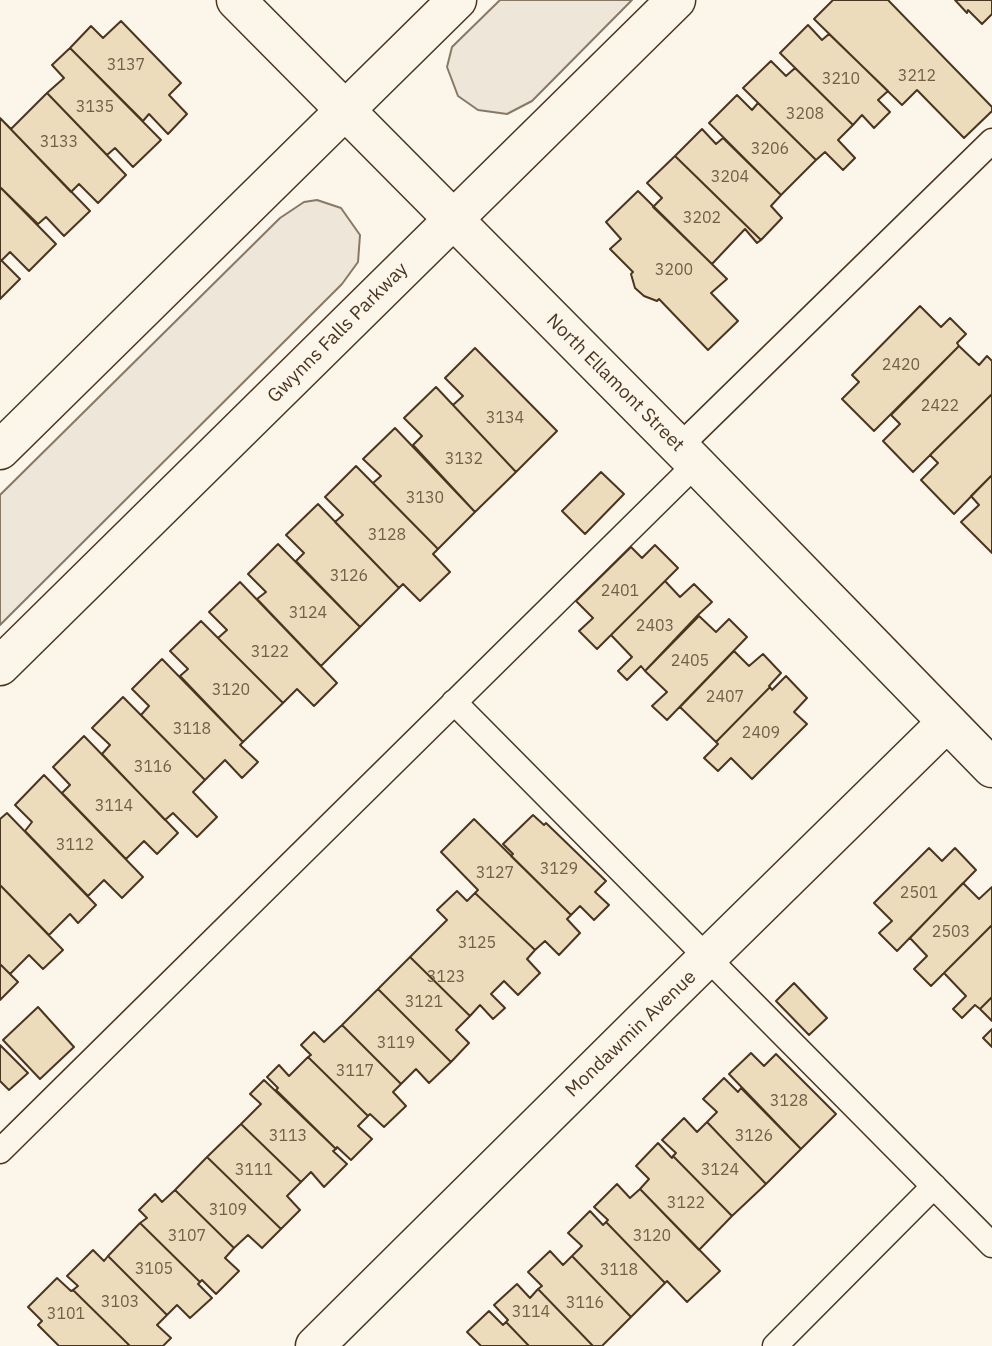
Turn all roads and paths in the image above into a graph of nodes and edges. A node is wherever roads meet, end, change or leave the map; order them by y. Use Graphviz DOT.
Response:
graph roads {
  1 [pos="236,0"];
  2 [pos="457,0"];
  3 [pos="676,0"];
  4 [pos="344,110"];
  5 [pos="992,141"];
  6 [pos="453,221"];
  7 [pos="0,450"];
  8 [pos="687,456"];
  9 [pos="0,666"];
  10 [pos="454,702"];
  11 [pos="947,722"];
  12 [pos="992,768"];
  13 [pos="709,958"];
  14 [pos="0,1150"];
  15 [pos="934,1186"];
  16 [pos="992,1245"];
  17 [pos="315,1346"];
  18 [pos="775,1346"];
  1 -- 4 [label="street, North Ellamont Street"];
  2 -- 4 [label="street"];
  3 -- 6 [label="street, Gwynns Falls Parkway"];
  4 -- 6 [label="street, North Ellamont Street"];
  4 -- 7 [label="street"];
  5 -- 8 [label="lane"];
  6 -- 8 [label="street, North Ellamont Street"];
  6 -- 9 [label="street, Gwynns Falls Parkway"];
  8 -- 10 [label="lane"];
  8 -- 11 [label="street, North Ellamont Street"];
  10 -- 13 [label="lane"];
  10 -- 14 [label="lane"];
  11 -- 12 [label="street, North Ellamont Street"];
  11 -- 13 [label="street, Mondawmin Avenue"];
  13 -- 15 [label="lane"];
  13 -- 17 [label="street, Mondawmin Avenue"];
  15 -- 16 [label="lane"];
  15 -- 18 [label="lane"];
}
